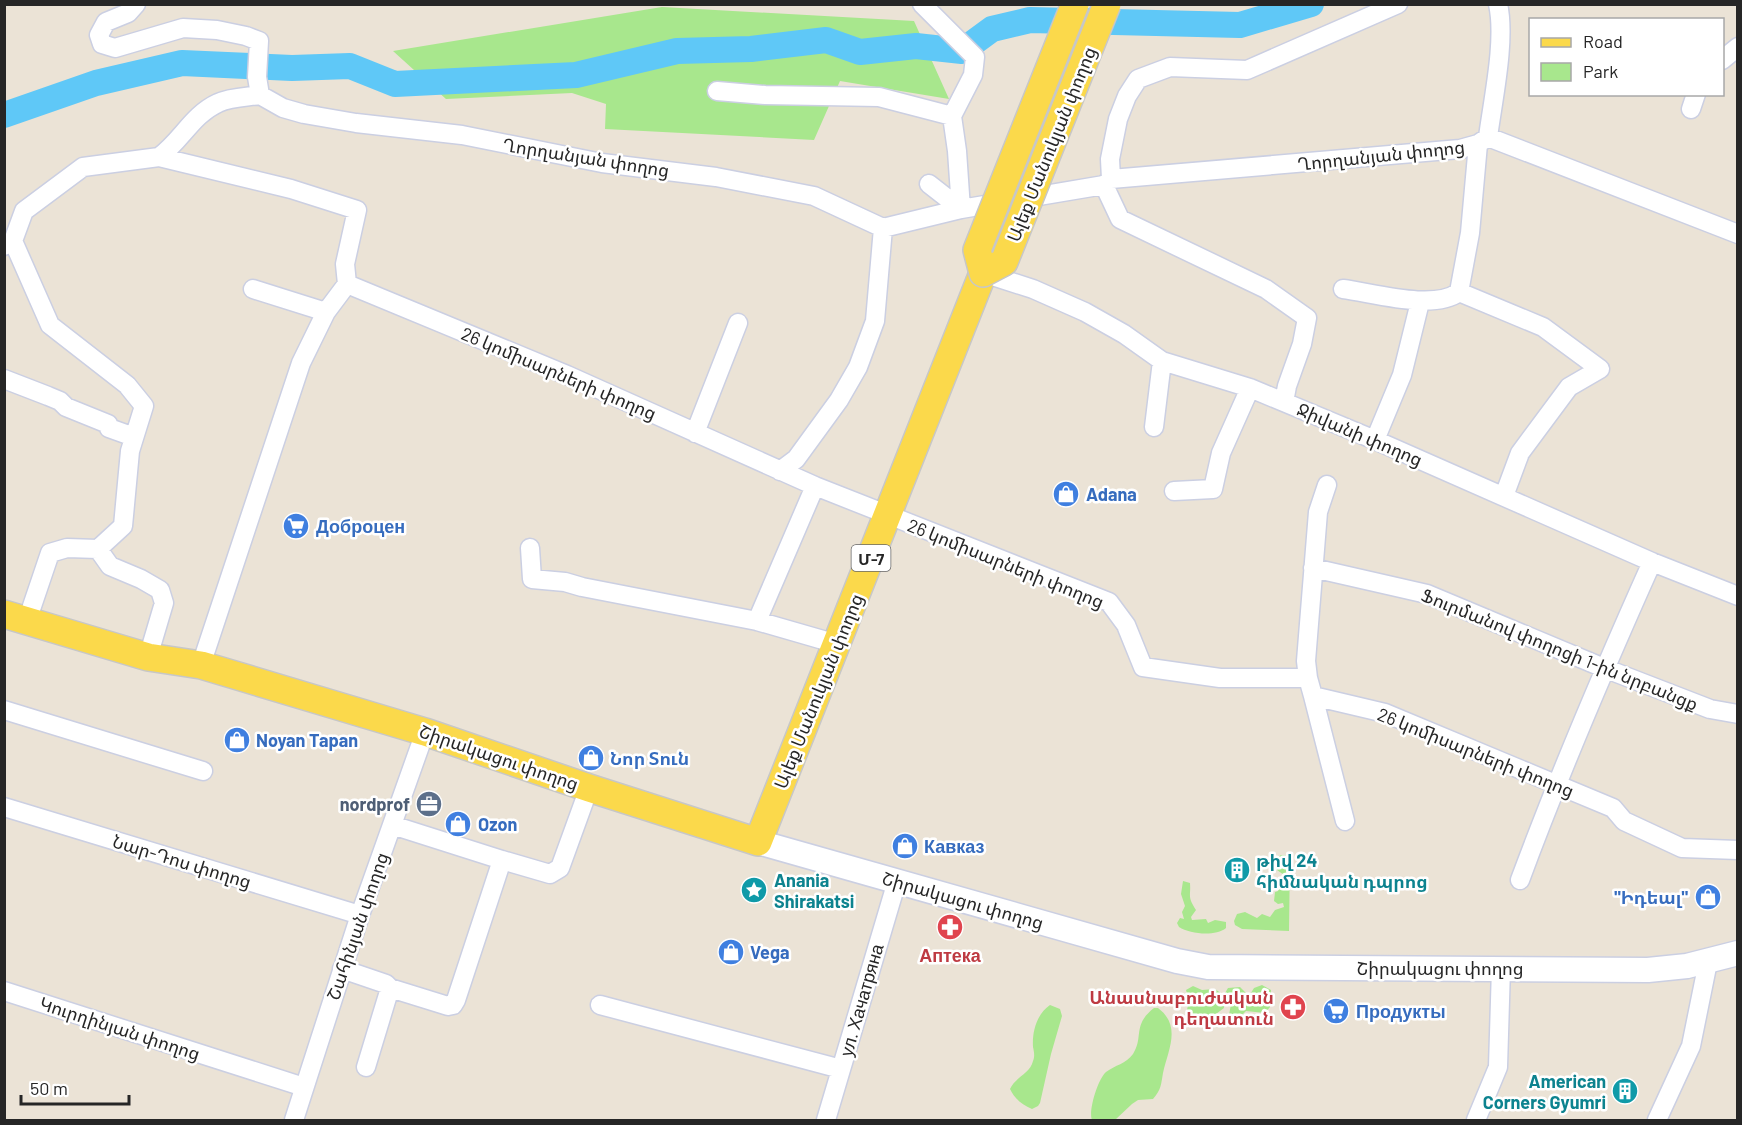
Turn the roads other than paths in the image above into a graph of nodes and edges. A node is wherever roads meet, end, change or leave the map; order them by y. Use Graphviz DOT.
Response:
graph roads {
  1 [pos="136,4"];
  2 [pos="922,4"];
  3 [pos="1075,4"];
  4 [pos="1107,4"];
  5 [pos="1398,4"];
  6 [pos="1498,4"];
  7 [pos="1737,47"];
  8 [pos="1724,58"];
  9 [pos="717,91"];
  10 [pos="260,95"];
  11 [pos="952,116"];
  12 [pos="1483,140"];
  13 [pos="159,157"];
  14 [pos="1108,182"];
  15 [pos="929,184"];
  16 [pos="961,209"];
  17 [pos="883,228"];
  18 [pos="1737,234"];
  19 [pos="9,244"];
  20 [pos="984,273"];
  21 [pos="347,284"];
  22 [pos="253,289"];
  23 [pos="1343,289"];
  24 [pos="1459,292"];
  25 [pos="1420,302"];
  26 [pos="326,312"];
  27 [pos="738,323"];
  28 [pos="1162,361"];
  29 [pos="4,379"];
  30 [pos="1250,388"];
  31 [pos="1284,402"];
  32 [pos="1154,427"];
  33 [pos="695,433"];
  34 [pos="134,437"];
  35 [pos="1375,440"];
  36 [pos="780,471"];
  37 [pos="1327,485"];
  38 [pos="815,486"];
  39 [pos="1174,491"];
  40 [pos="1504,496"];
  41 [pos="887,516"];
  42 [pos="530,548"];
  43 [pos="98,549"];
  44 [pos="1652,562"];
  45 [pos="1313,568"];
  46 [pos="1737,596"];
  47 [pos="16,617"];
  48 [pos="758,621"];
  49 [pos="837,644"];
  50 [pos="148,657"];
  51 [pos="201,665"];
  52 [pos="1604,668"];
  53 [pos="1310,687"];
  54 [pos="4,710"];
  55 [pos="1737,714"];
  56 [pos="425,732"];
  57 [pos="203,771"];
  58 [pos="1556,783"];
  59 [pos="589,788"];
  60 [pos="4,807"];
  61 [pos="1345,821"];
  62 [pos="392,825"];
  63 [pos="758,842"];
  64 [pos="1737,850"];
  65 [pos="502,860"];
  66 [pos="1520,880"];
  67 [pos="897,881"];
  68 [pos="360,915"];
  69 [pos="1737,953"];
  70 [pos="1707,962"];
  71 [pos="1501,968"];
  72 [pos="342,969"];
  73 [pos="390,988"];
  74 [pos="4,991"];
  75 [pos="600,1005"];
  76 [pos="366,1067"];
  77 [pos="841,1069"];
  78 [pos="304,1087"];
  79 [pos="294,1120"];
  80 [pos="826,1120"];
  81 [pos="1476,1120"];
  82 [pos="1657,1120"];
  1 -- 10 [label="street"];
  2 -- 11 [label="street"];
  3 -- 20 [label="main road, Ալեք Մանուկյան փողոց, bridge"];
  4 -- 20 [label="main road, Ալեք Մանուկյան փողոց, bridge"];
  5 -- 14 [label="street"];
  6 -- 12 [label="street"];
  7 -- 8 [label="street"];
  9 -- 11 [label="street"];
  10 -- 13 [label="street"];
  10 -- 17 [label="street, Ղորղանյան փողոց"];
  11 -- 16 [label="street"];
  12 -- 14 [label="street, Ղորղանյան փողոց"];
  12 -- 18 [label="street, Ղորղանյան փողոց"];
  12 -- 24 [label="street"];
  13 -- 19 [label="street"];
  13 -- 21 [label="street"];
  14 -- 16 [label="street, Ղորղանյան փողոց"];
  14 -- 31 [label="street"];
  15 -- 16 [label="street"];
  16 -- 17 [label="street, Ղորղանյան փողոց"];
  17 -- 36 [label="street"];
  19 -- 34 [label="street"];
  20 -- 28 [label="street, Ջիվանի փողոց"];
  20 -- 41 [label="main road, Ալեք Մանուկյան փողոց / Մ-7"];
  21 -- 26 [label="street"];
  21 -- 33 [label="street, 26 կոմիսարների փողոց"];
  22 -- 26 [label="street"];
  23 -- 25 [label="street"];
  24 -- 25 [label="street"];
  24 -- 40 [label="street"];
  25 -- 35 [label="street"];
  26 -- 51 [label="street"];
  27 -- 33 [label="street"];
  28 -- 30 [label="street, Ջիվանի փողոց"];
  28 -- 32 [label="street"];
  29 -- 34 [label="street"];
  30 -- 31 [label="street, Ջիվանի փողոց"];
  30 -- 39 [label="street"];
  31 -- 35 [label="street, Ջիվանի փողոց"];
  33 -- 36 [label="street, 26 կոմիսարների փողոց"];
  34 -- 43 [label="street"];
  35 -- 40 [label="street, Ջիվանի փողոց"];
  36 -- 38 [label="street, 26 կոմիսարների փողոց"];
  37 -- 45 [label="street"];
  38 -- 41 [label="street, 26 կոմիսարների փողոց"];
  38 -- 48 [label="street"];
  40 -- 44 [label="street, Ջիվանի փողոց"];
  41 -- 49 [label="main road, Ալեք Մանուկյան փողոց / Մ-7"];
  41 -- 53 [label="street, 26 կոմիսարների փողոց"];
  42 -- 48 [label="street"];
  43 -- 47 [label="street"];
  43 -- 50 [label="street"];
  44 -- 46 [label="street, Ջիվանի փողոց"];
  44 -- 52 [label="street"];
  45 -- 52 [label="street, Ֆուրմանով փողոցի 1-ին նրբանցք"];
  45 -- 53 [label="street"];
  47 -- 50 [label="main road, Շիրակացու փողոց"];
  48 -- 49 [label="street"];
  49 -- 63 [label="main road, Ալեք Մանուկյան փողոց / Մ-7"];
  50 -- 51 [label="main road, Շիրակացու փողոց"];
  51 -- 56 [label="main road, Շիրակացու փողոց"];
  52 -- 55 [label="street, Ֆուրմանով փողոցի 1-ին նրբանցք"];
  52 -- 58 [label="street"];
  53 -- 58 [label="street, 26 կոմիսարների փողոց"];
  53 -- 61 [label="street"];
  54 -- 57 [label="street"];
  56 -- 59 [label="main road, Շիրակացու փողոց"];
  56 -- 62 [label="street, Շահինյան փողոց"];
  58 -- 64 [label="street, 26 կոմիսարների փողոց"];
  58 -- 66 [label="street"];
  59 -- 63 [label="main road, Շիրակացու փողոց"];
  59 -- 65 [label="street"];
  60 -- 68 [label="street, Նար-Դոս փողոց"];
  62 -- 65 [label="street"];
  62 -- 68 [label="street, Շահինյան փողոց"];
  63 -- 67 [label="main road, Շիրակացու փողոց"];
  65 -- 73 [label="street"];
  67 -- 71 [label="main road, Շիրակացու փողոց"];
  67 -- 77 [label="street, ул. Хачатряна"];
  68 -- 72 [label="street, Շահինյան փողոց"];
  69 -- 70 [label="main road, Շիրակացու փողոց"];
  70 -- 71 [label="main road, Շիրակացու փողոց"];
  70 -- 82 [label="street"];
  71 -- 81 [label="street"];
  72 -- 73 [label="street"];
  72 -- 78 [label="street, Շահինյան փողոց"];
  73 -- 76 [label="street"];
  74 -- 78 [label="street, Կուրղինյան փողոց"];
  75 -- 77 [label="street"];
  77 -- 80 [label="street, ул. Хачатряна"];
  78 -- 79 [label="street, Շահինյան փողոց"];
}
